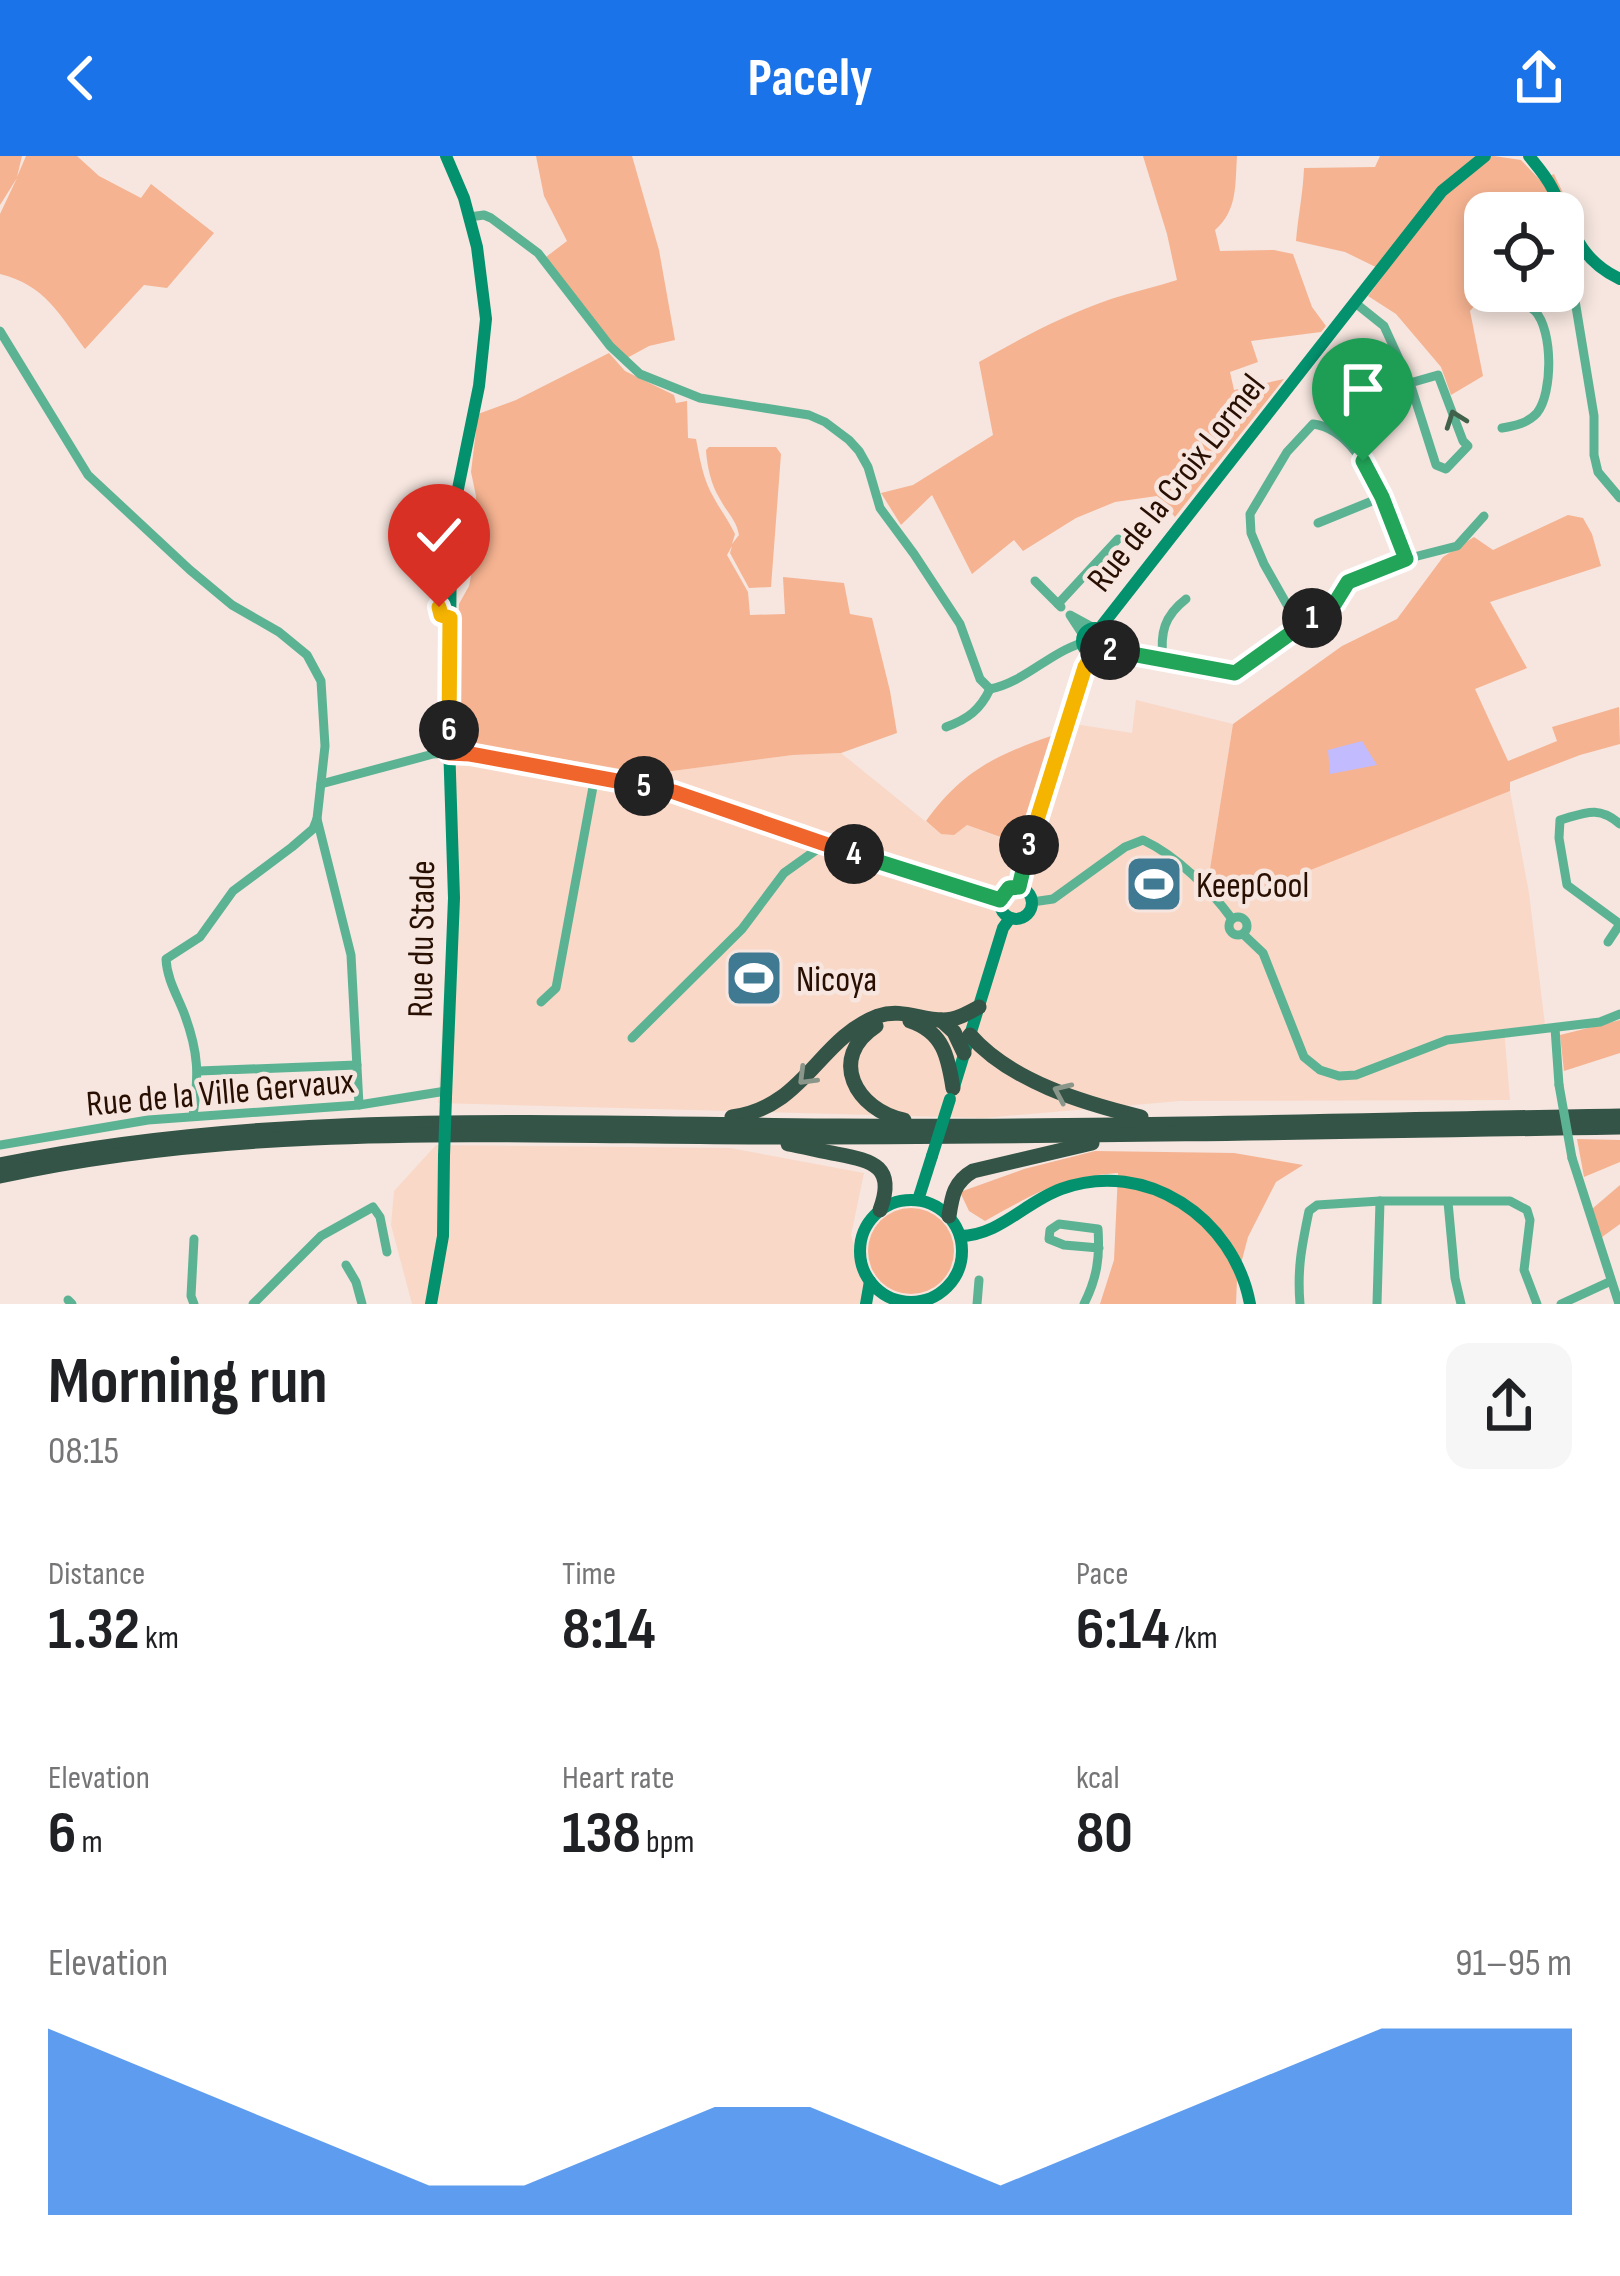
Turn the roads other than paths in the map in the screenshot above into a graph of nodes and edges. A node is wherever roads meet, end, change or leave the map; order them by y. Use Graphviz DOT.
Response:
graph roads {
  1 [pos="1485,156"];
  2 [pos="1529,156"];
  3 [pos="448,158"];
  4 [pos="1555,192"];
  5 [pos="469,217"];
  6 [pos="1584,252"];
  7 [pos="1591,259"];
  8 [pos="1584,260"];
  9 [pos="1620,279"];
  10 [pos="1354,302"];
  11 [pos="1536,312"];
  12 [pos="1575,312"];
  13 [pos="0,332"];
  14 [pos="1410,383"];
  15 [pos="1502,428"];
  16 [pos="1382,497"];
  17 [pos="1620,498"];
  18 [pos="1484,516"];
  19 [pos="1318,523"];
  20 [pos="1118,539"];
  21 [pos="454,547"];
  22 [pos="1406,559"];
  23 [pos="1035,581"];
  24 [pos="1186,599"];
  25 [pos="1058,604"];
  26 [pos="445,616"];
  27 [pos="1299,626"];
  28 [pos="1089,633"];
  29 [pos="1099,652"];
  30 [pos="1163,659"];
  31 [pos="990,689"];
  32 [pos="946,727"];
  33 [pos="449,753"];
  34 [pos="595,776"];
  35 [pos="321,784"];
  36 [pos="317,819"];
  37 [pos="1620,824"];
  38 [pos="821,844"];
  39 [pos="1019,887"];
  40 [pos="1000,900"];
  41 [pos="1036,902"];
  42 [pos="1010,918"];
  43 [pos="1620,924"];
  44 [pos="1608,942"];
  45 [pos="541,1002"];
  46 [pos="979,1007"];
  47 [pos="1620,1014"];
  48 [pos="940,1020"];
  49 [pos="1555,1028"];
  50 [pos="970,1035"];
  51 [pos="632,1039"];
  52 [pos="964,1053"];
  53 [pos="356,1065"];
  54 [pos="199,1072"];
  55 [pos="446,1094"];
  56 [pos="952,1094"];
  57 [pos="359,1106"];
  58 [pos="193,1116"];
  59 [pos="1620,1116"];
  60 [pos="669,1124"];
  61 [pos="924,1126"];
  62 [pos="1620,1127"];
  63 [pos="1227,1128"];
  64 [pos="1164,1129"];
  65 [pos="750,1137"];
  66 [pos="0,1145"];
  67 [pos="0,1165"];
  68 [pos="0,1176"];
  69 [pos="918,1200"];
  70 [pos="1380,1202"];
  71 [pos="1448,1202"];
  72 [pos="880,1210"];
  73 [pos="950,1216"];
  74 [pos="961,1236"];
  75 [pos="194,1239"];
  76 [pos="1099,1247"];
  77 [pos="387,1252"];
  78 [pos="346,1265"];
  79 [pos="979,1280"];
  80 [pos="870,1281"];
  81 [pos="1610,1282"];
  82 [pos="884,1301"];
  83 [pos="194,1304"];
  84 [pos="253,1304"];
  85 [pos="362,1304"];
  86 [pos="431,1304"];
  87 [pos="866,1304"];
  88 [pos="977,1304"];
  89 [pos="1084,1304"];
  90 [pos="1250,1304"];
  91 [pos="1300,1304"];
  92 [pos="1377,1304"];
  93 [pos="1461,1304"];
  94 [pos="1537,1304"];
  95 [pos="1561,1304"];
  96 [pos="1619,1304"];
  1 -- 10 [label="street, Rue de la Croix Lormel"];
  2 -- 4 [label="street"];
  3 -- 5 [label="street, Rue du Stade"];
  5 -- 21 [label="street, Rue du Stade"];
  5 -- 31 [label="street"];
  6 -- 7 [label="street"];
  7 -- 8 [label="street"];
  7 -- 9 [label="street"];
  10 -- 14 [label="street"];
  10 -- 28 [label="street, Rue de la Croix Lormel"];
  11 -- 15 [label="street"];
  12 -- 17 [label="street"];
  13 -- 35 [label="street"];
  14 -- 14 [label="street, one-way"];
  16 -- 19 [label="street"];
  16 -- 22 [label="street"];
  16 -- 27 [label="street"];
  18 -- 22 [label="street"];
  20 -- 25 [label="street"];
  21 -- 26 [label="street, Rue du Stade"];
  21 -- 26 [label="street"];
  22 -- 27 [label="street"];
  23 -- 25 [label="street"];
  24 -- 30 [label="street"];
  25 -- 28 [label="street"];
  26 -- 33 [label="street, Rue du Stade"];
  27 -- 30 [label="street"];
  28 -- 29 [label="street"];
  28 -- 29 [label="street"];
  28 -- 31 [label="street"];
  29 -- 30 [label="street"];
  29 -- 39 [label="street"];
  31 -- 32 [label="street"];
  33 -- 34 [label="street"];
  33 -- 35 [label="street"];
  33 -- 55 [label="street, Rue du Stade"];
  34 -- 38 [label="street"];
  34 -- 45 [label="street"];
  35 -- 36 [label="street"];
  36 -- 53 [label="street"];
  36 -- 54 [label="street"];
  37 -- 43 [label="street"];
  38 -- 40 [label="street"];
  38 -- 51 [label="street"];
  39 -- 40 [label="street"];
  39 -- 41 [label="street"];
  40 -- 42 [label="street"];
  41 -- 42 [label="street"];
  41 -- 49 [label="street"];
  42 -- 46 [label="street"];
  43 -- 44 [label="street"];
  46 -- 48 [label="highway"];
  46 -- 50 [label="street"];
  47 -- 49 [label="street"];
  48 -- 52 [label="highway"];
  48 -- 60 [label="highway, one-way"];
  49 -- 81 [label="street, bridge"];
  50 -- 52 [label="street"];
  64 -- 50 [label="highway, one-way"];
  52 -- 56 [label="street"];
  53 -- 54 [label="street"];
  53 -- 57 [label="street"];
  54 -- 58 [label="street"];
  55 -- 57 [label="street, Rue de la Ville Gervaux"];
  55 -- 86 [label="street, Rue du Stade, bridge"];
  56 -- 61 [label="highway"];
  56 -- 69 [label="street, bridge"];
  57 -- 58 [label="street, Rue de la Ville Gervaux"];
  58 -- 66 [label="street, Rue de la Ville Gervaux"];
  59 -- 63 [label="highway"];
  60 -- 61 [label="highway"];
  60 -- 67 [label="highway"];
  61 -- 64 [label="highway"];
  62 -- 63 [label="highway"];
  63 -- 64 [label="highway"];
  64 -- 65 [label="highway"];
  64 -- 73 [label="highway"];
  65 -- 68 [label="highway"];
  65 -- 72 [label="highway"];
  69 -- 72 [label="street"];
  69 -- 73 [label="street"];
  70 -- 71 [label="street"];
  70 -- 91 [label="street"];
  70 -- 92 [label="street"];
  71 -- 93 [label="street"];
  71 -- 94 [label="street"];
  72 -- 80 [label="street"];
  73 -- 74 [label="street"];
  74 -- 82 [label="street"];
  74 -- 90 [label="street"];
  75 -- 83 [label="street"];
  76 -- 76 [label="street"];
  76 -- 89 [label="street"];
  77 -- 84 [label="street"];
  78 -- 85 [label="street"];
  79 -- 88 [label="street"];
  80 -- 82 [label="street"];
  80 -- 87 [label="street"];
  81 -- 95 [label="street"];
  81 -- 96 [label="street"];
}
